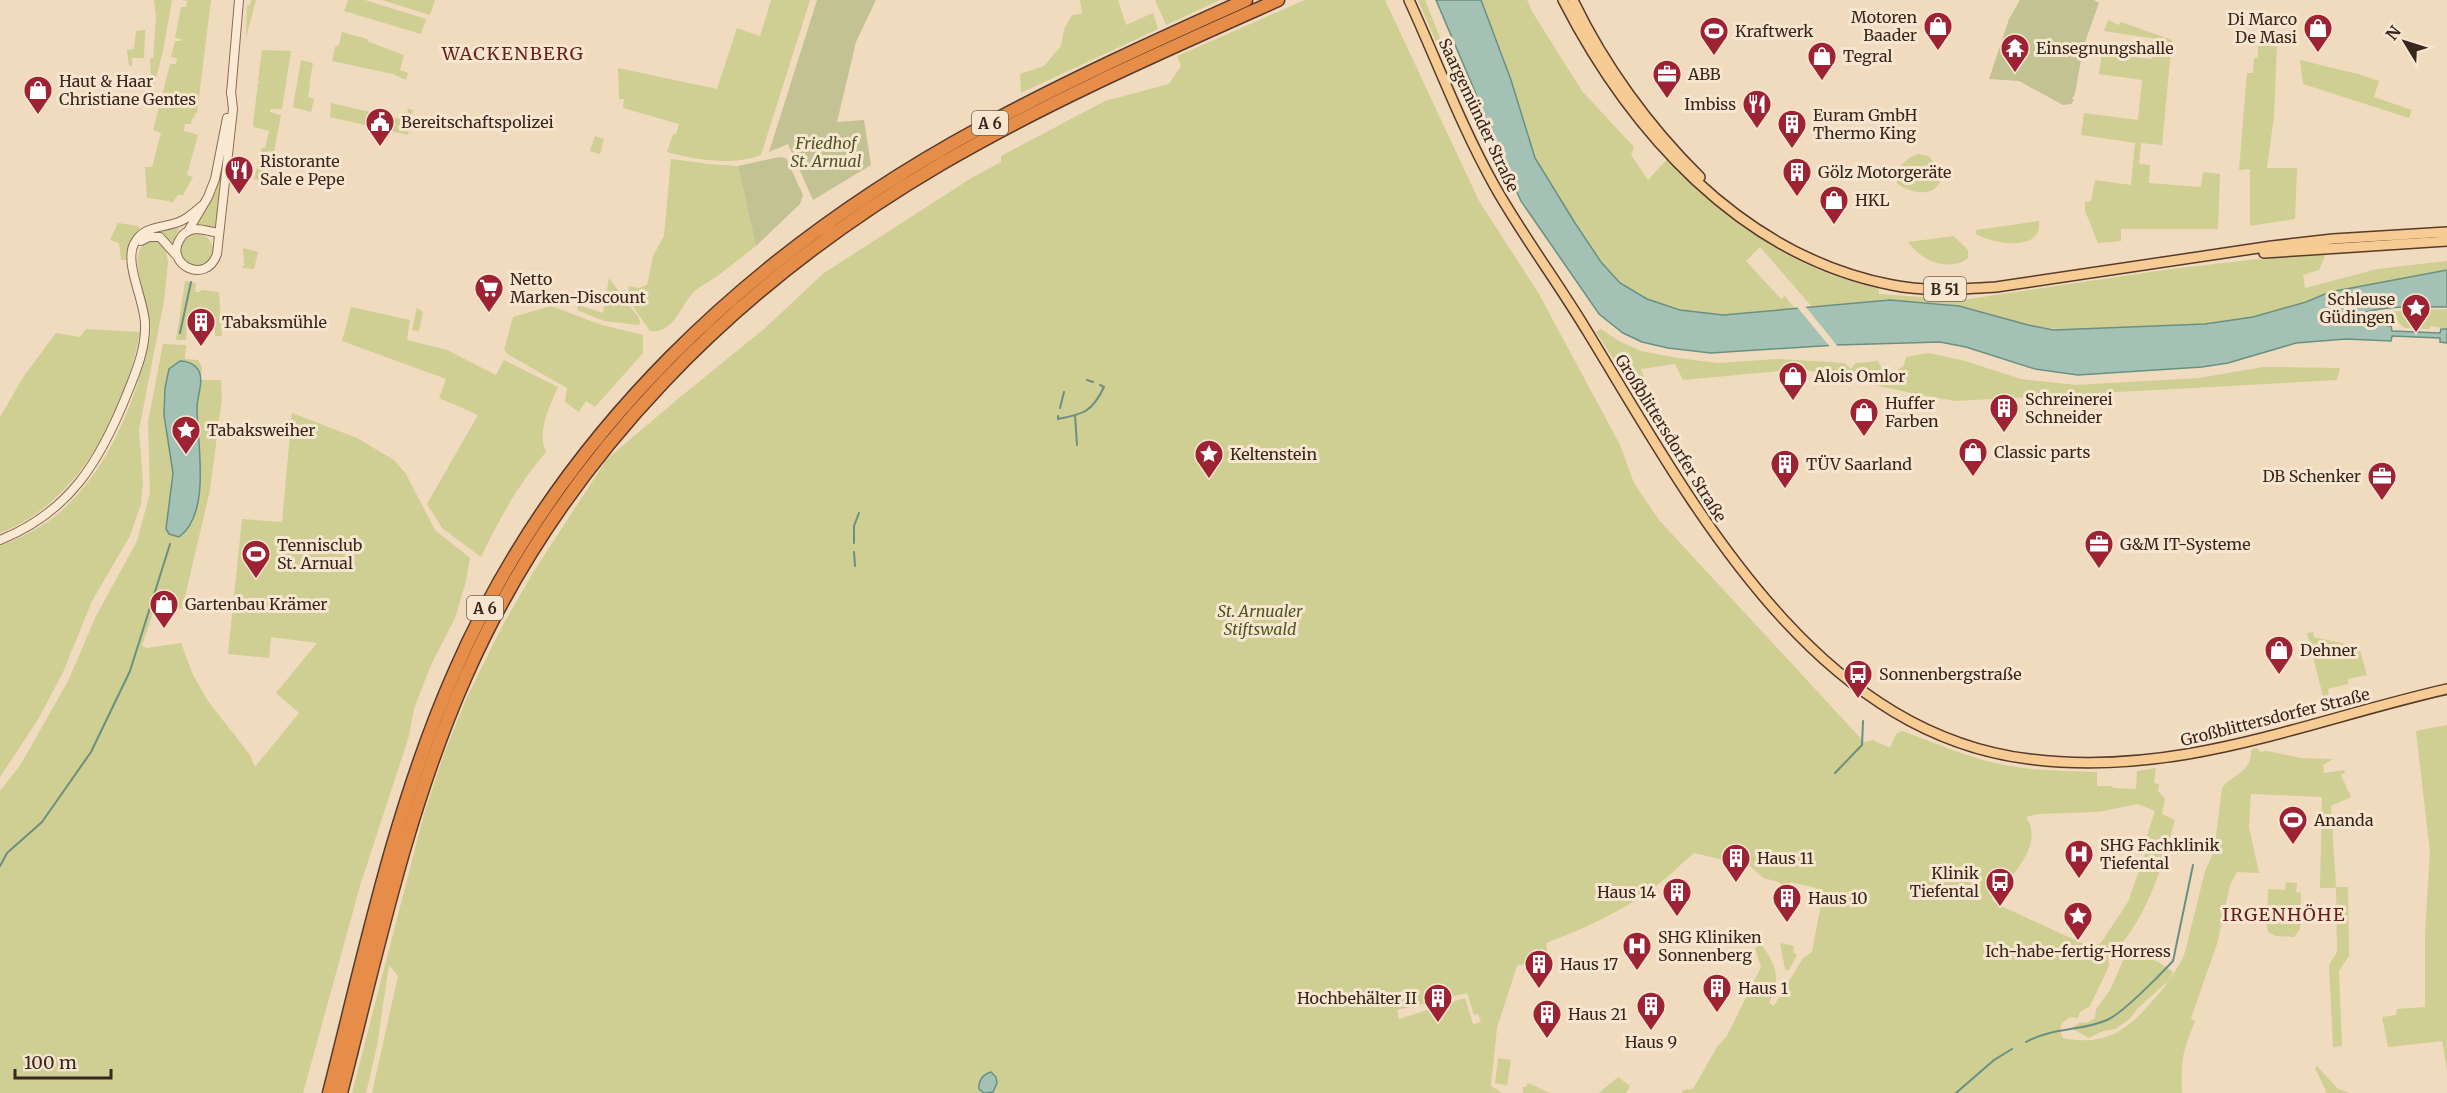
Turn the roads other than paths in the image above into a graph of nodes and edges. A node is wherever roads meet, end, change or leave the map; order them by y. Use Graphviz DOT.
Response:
graph roads {
  1 [pos="239,0"];
  2 [pos="1246,0"];
  3 [pos="1278,0"];
  4 [pos="1410,0"];
  5 [pos="1563,0"];
  6 [pos="1573,0"];
  7 [pos="1181,36"];
  8 [pos="231,91"];
  9 [pos="203,205"];
  10 [pos="1736,213"];
  11 [pos="839,222"];
  12 [pos="174,223"];
  13 [pos="203,230"];
  14 [pos="188,232"];
  15 [pos="2447,232"];
  16 [pos="219,233"];
  17 [pos="2447,242"];
  18 [pos="217,245"];
  19 [pos="177,256"];
  20 [pos="132,257"];
  21 [pos="2169,262"];
  22 [pos="1567,299"];
  23 [pos="0,540"];
  24 [pos="2447,688"];
  25 [pos="328,1093"];
  26 [pos="341,1093"];
  1 -- 8 [label="street"];
  2 -- 7 [label="highway, A 6"];
  3 -- 7 [label="highway, A 6"];
  4 -- 22 [label="main road, Saargemünder Straße"];
  5 -- 10 [label="main road, B 51"];
  6 -- 10 [label="main road, B 51"];
  7 -- 11 [label="highway, A 6"];
  8 -- 9 [label="street"];
  8 -- 16 [label="street"];
  9 -- 12 [label="street"];
  9 -- 14 [label="street"];
  10 -- 21 [label="main road, B 51"];
  11 -- 25 [label="highway, A 6"];
  11 -- 26 [label="highway, A 6"];
  12 -- 14 [label="street"];
  12 -- 20 [label="street"];
  13 -- 14 [label="street"];
  13 -- 16 [label="street"];
  13 -- 18 [label="street"];
  14 -- 19 [label="street"];
  15 -- 21 [label="main road, B 51"];
  16 -- 18 [label="street"];
  17 -- 21 [label="main road, B 51"];
  18 -- 19 [label="street"];
  19 -- 20 [label="street"];
  20 -- 23 [label="street"];
  22 -- 24 [label="main road, Großblittersdorfer Straße"];
}
